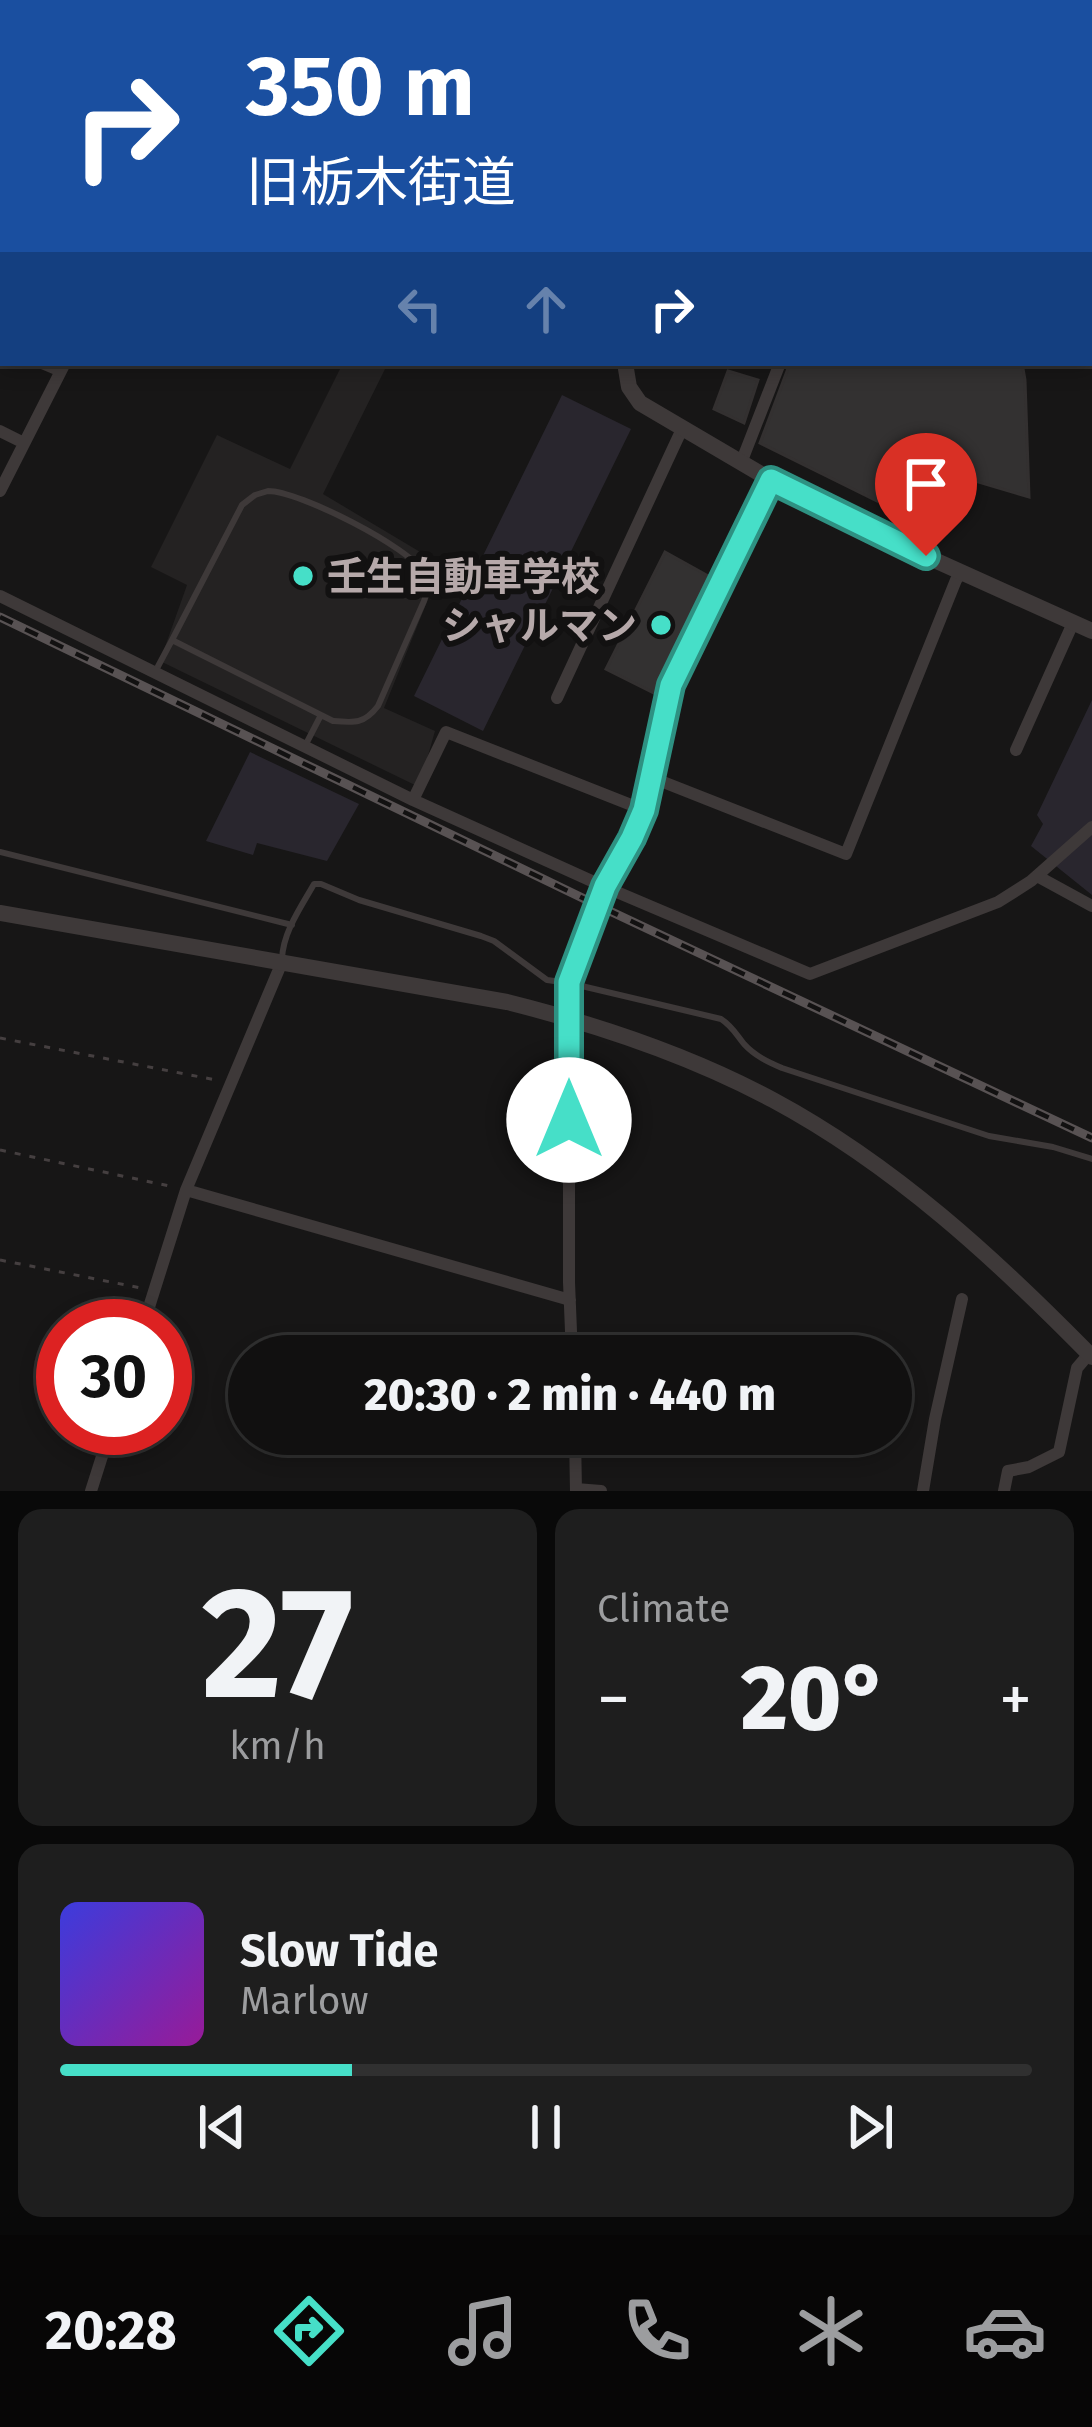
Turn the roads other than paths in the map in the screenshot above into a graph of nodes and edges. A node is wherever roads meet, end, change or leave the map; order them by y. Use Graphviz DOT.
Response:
graph roads {
  1 [pos="625,366"];
  2 [pos="778,366"];
  3 [pos="63,367"];
  4 [pos="682,429"];
  5 [pos="0,431"];
  6 [pos="24,442"];
  7 [pos="741,463"];
  8 [pos="771,480"];
  9 [pos="0,491"];
  10 [pos="961,573"];
  11 [pos="0,596"];
  12 [pos="1073,623"];
  13 [pos="1092,631"];
  14 [pos="172,640"];
  15 [pos="155,672"];
  16 [pos="556,698"];
  17 [pos="321,716"];
  18 [pos="305,746"];
  19 [pos="1016,750"];
  20 [pos="653,778"];
  21 [pos="413,800"];
  22 [pos="644,810"];
  23 [pos="1092,827"];
  24 [pos="0,852"];
  25 [pos="1036,876"];
  26 [pos="605,886"];
  27 [pos="1092,906"];
  28 [pos="0,913"];
  29 [pos="292,925"];
  30 [pos="282,962"];
  31 [pos="569,982"];
  32 [pos="568,1018"];
  33 [pos="1092,1159"];
  34 [pos="187,1190"];
  35 [pos="151,1299"];
  36 [pos="962,1299"];
  37 [pos="570,1300"];
  38 [pos="571,1335"];
  39 [pos="1091,1356"];
  40 [pos="102,1455"];
  41 [pos="575,1455"];
  42 [pos="576,1490"];
  43 [pos="91,1491"];
  44 [pos="601,1491"];
  45 [pos="923,1491"];
  46 [pos="1004,1491"];
  1 -- 4 [label="street"];
  2 -- 7 [label="street"];
  3 -- 6 [label="street"];
  4 -- 7 [label="street"];
  4 -- 16 [label="street"];
  5 -- 6 [label="street"];
  6 -- 9 [label="street"];
  7 -- 8 [label="street"];
  8 -- 10 [label="street"];
  8 -- 20 [label="street"];
  10 -- 12 [label="street"];
  10 -- 20 [label="street"];
  11 -- 15 [label="street"];
  12 -- 13 [label="street"];
  12 -- 19 [label="street"];
  14 -- 15 [label="lane"];
  14 -- 17 [label="lane"];
  14 -- 17 [label="lane"];
  15 -- 18 [label="street"];
  17 -- 18 [label="lane"];
  18 -- 21 [label="street"];
  20 -- 22 [label="street"];
  21 -- 22 [label="street"];
  21 -- 26 [label="street"];
  22 -- 26 [label="street"];
  23 -- 25 [label="street"];
  24 -- 29 [label="lane"];
  25 -- 26 [label="street"];
  25 -- 27 [label="street"];
  26 -- 31 [label="street"];
  28 -- 30 [label="street"];
  29 -- 30 [label="lane"];
  29 -- 31 [label="lane"];
  30 -- 32 [label="street"];
  30 -- 34 [label="street"];
  31 -- 32 [label="street"];
  31 -- 33 [label="lane"];
  32 -- 37 [label="street"];
  32 -- 39 [label="street"];
  34 -- 35 [label="street"];
  34 -- 37 [label="street"];
  36 -- 45 [label="street"];
  37 -- 38 [label="street"];
  39 -- 46 [label="street"];
  40 -- 43 [label="street"];
  41 -- 42 [label="street"];
  42 -- 44 [label="street"];
}
